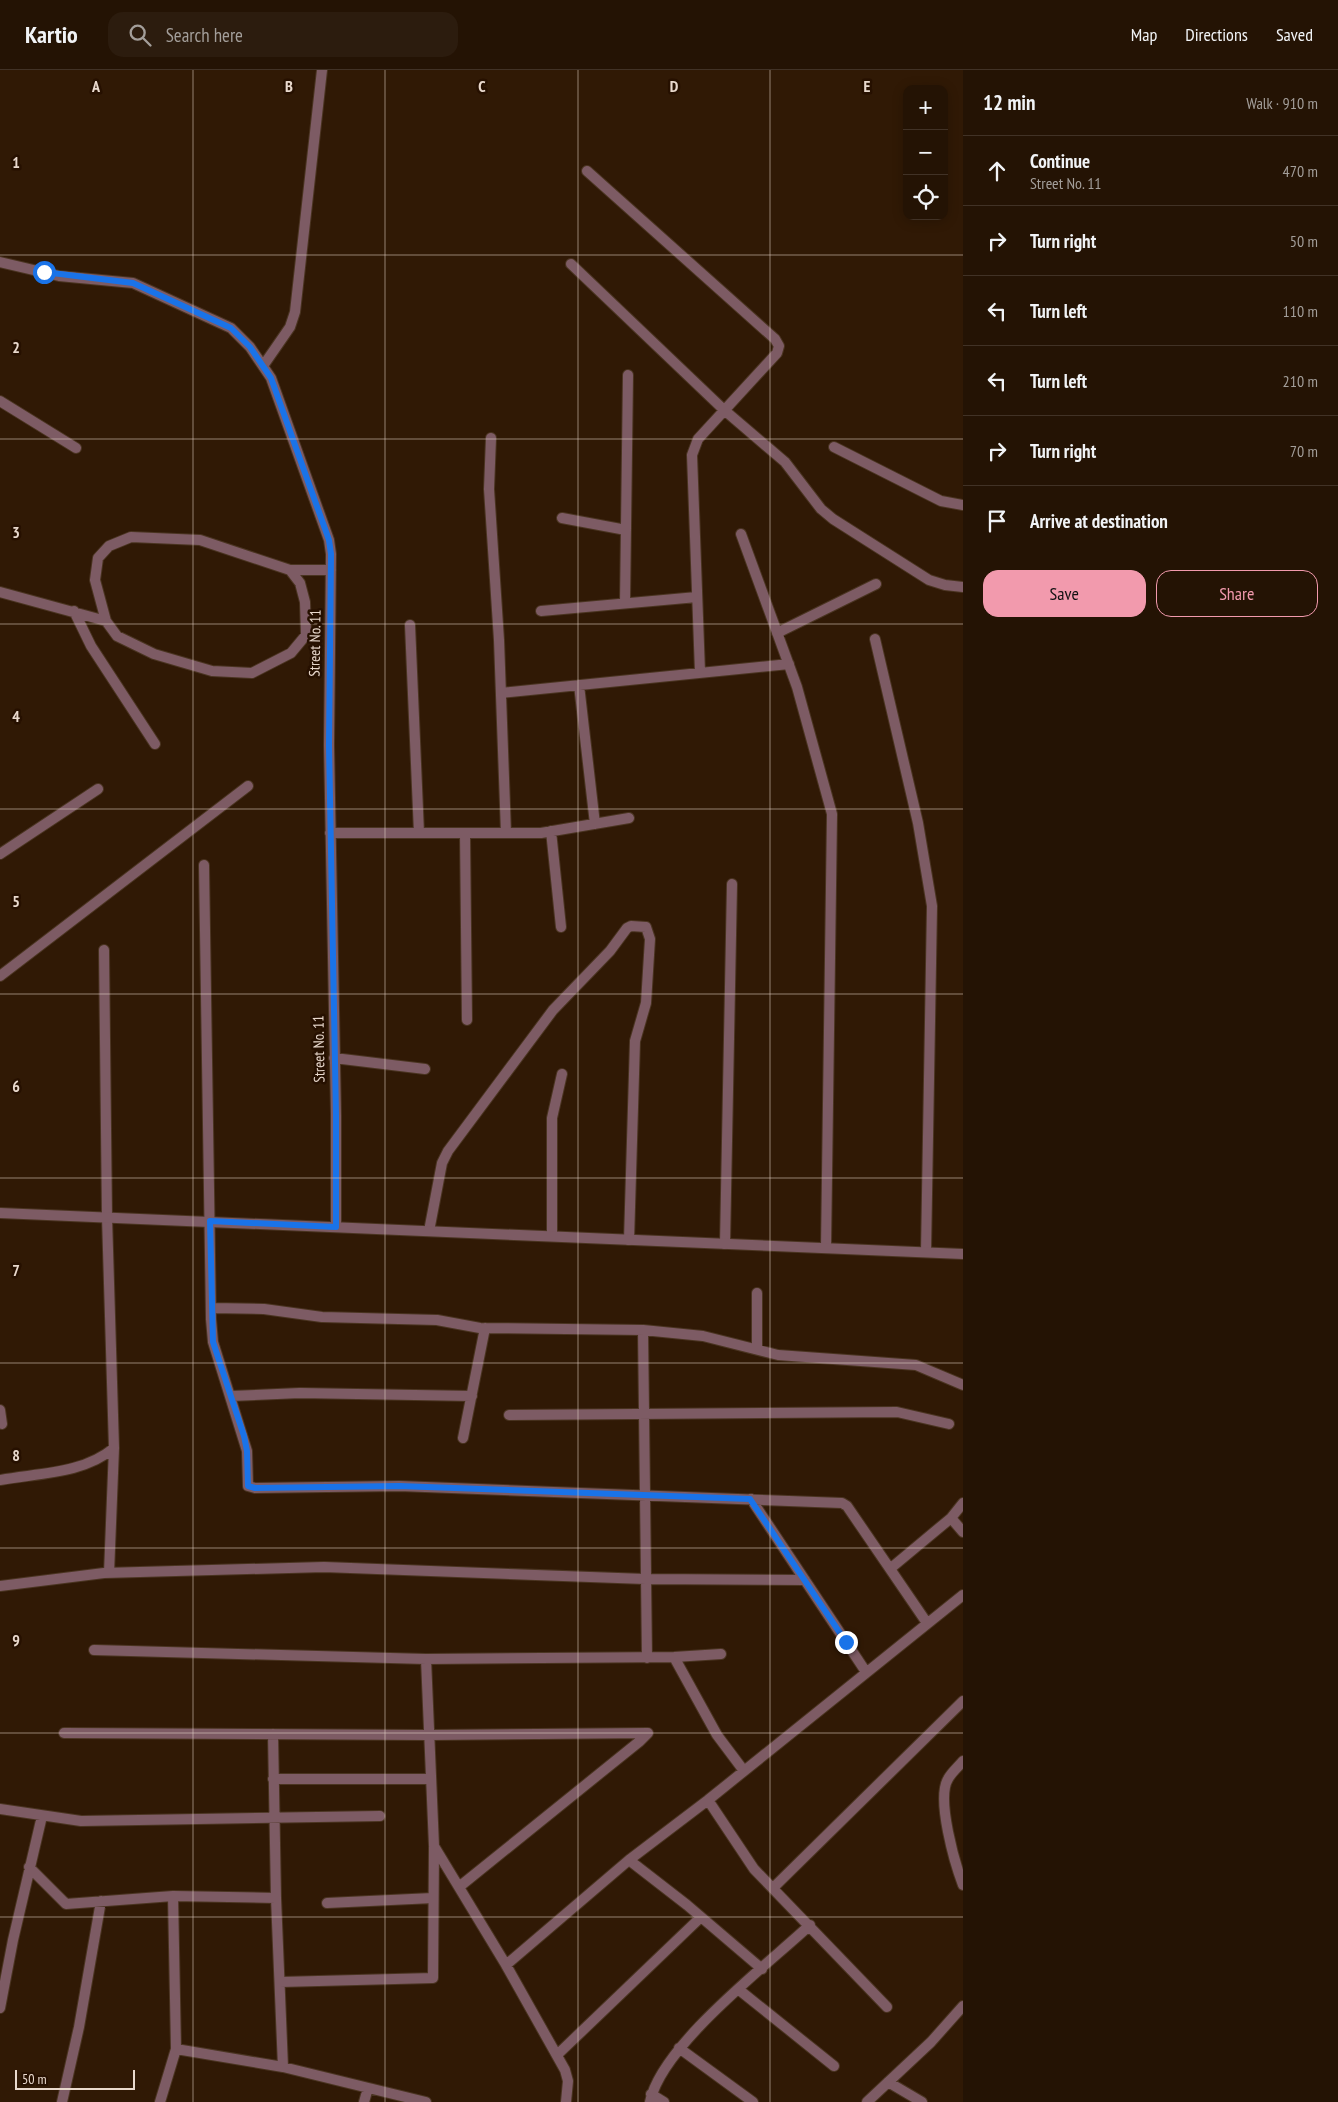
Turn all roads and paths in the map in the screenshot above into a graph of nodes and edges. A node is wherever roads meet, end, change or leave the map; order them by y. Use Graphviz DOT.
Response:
graph roads {
  1 [pos="322,70"];
  2 [pos="587,171"];
  3 [pos="0,262"];
  4 [pos="571,264"];
  5 [pos="263,366"];
  6 [pos="628,375"];
  7 [pos="0,401"];
  8 [pos="723,409"];
  9 [pos="491,438"];
  10 [pos="834,447"];
  11 [pos="76,448"];
  12 [pos="963,505"];
  13 [pos="562,518"];
  14 [pos="626,530"];
  15 [pos="741,534"];
  16 [pos="290,570"];
  17 [pos="331,570"];
  18 [pos="876,584"];
  19 [pos="963,587"];
  20 [pos="0,592"];
  21 [pos="697,597"];
  22 [pos="625,603"];
  23 [pos="542,610"];
  24 [pos="74,611"];
  25 [pos="106,621"];
  26 [pos="410,625"];
  27 [pos="777,633"];
  28 [pos="875,638"];
  29 [pos="789,664"];
  30 [pos="700,672"];
  31 [pos="580,685"];
  32 [pos="501,694"];
  33 [pos="155,744"];
  34 [pos="248,786"];
  35 [pos="98,789"];
  36 [pos="629,818"];
  37 [pos="595,824"];
  38 [pos="550,831"];
  39 [pos="330,833"];
  40 [pos="419,833"];
  41 [pos="465,833"];
  42 [pos="506,833"];
  43 [pos="0,854"];
  44 [pos="204,865"];
  45 [pos="732,884"];
  46 [pos="561,927"];
  47 [pos="104,950"];
  48 [pos="0,976"];
  49 [pos="467,1020"];
  50 [pos="334,1058"];
  51 [pos="425,1069"];
  52 [pos="562,1074"];
  53 [pos="0,1213"];
  54 [pos="107,1217"];
  55 [pos="210,1221"];
  56 [pos="336,1227"];
  57 [pos="429,1231"];
  58 [pos="552,1236"];
  59 [pos="629,1240"];
  60 [pos="725,1244"];
  61 [pos="826,1248"];
  62 [pos="926,1252"];
  63 [pos="963,1254"];
  64 [pos="757,1293"];
  65 [pos="211,1308"];
  66 [pos="485,1328"];
  67 [pos="643,1330"];
  68 [pos="757,1350"];
  69 [pos="963,1384"];
  70 [pos="231,1396"];
  71 [pos="472,1396"];
  72 [pos="0,1410"];
  73 [pos="643,1412"];
  74 [pos="509,1414"];
  75 [pos="2,1424"];
  76 [pos="949,1424"];
  77 [pos="463,1438"];
  78 [pos="114,1448"];
  79 [pos="0,1480"];
  80 [pos="644,1494"];
  81 [pos="750,1499"];
  82 [pos="963,1503"];
  83 [pos="951,1518"];
  84 [pos="963,1532"];
  85 [pos="891,1568"];
  86 [pos="109,1573"];
  87 [pos="645,1579"];
  88 [pos="805,1580"];
  89 [pos="0,1586"];
  90 [pos="963,1595"];
  91 [pos="927,1623"];
  92 [pos="94,1650"];
  93 [pos="721,1654"];
  94 [pos="674,1657"];
  95 [pos="647,1658"];
  96 [pos="426,1660"];
  97 [pos="866,1672"];
  98 [pos="963,1701"];
  99 [pos="64,1733"];
  100 [pos="273,1734"];
  101 [pos="428,1735"];
  102 [pos="963,1761"];
  103 [pos="744,1771"];
  104 [pos="274,1779"];
  105 [pos="431,1779"];
  106 [pos="708,1800"];
  107 [pos="0,1809"];
  108 [pos="42,1816"];
  109 [pos="380,1816"];
  110 [pos="274,1819"];
  111 [pos="434,1846"];
  112 [pos="629,1860"];
  113 [pos="29,1867"];
  114 [pos="963,1885"];
  115 [pos="459,1887"];
  116 [pos="773,1888"];
  117 [pos="173,1896"];
  118 [pos="276,1898"];
  119 [pos="433,1898"];
  120 [pos="101,1901"];
  121 [pos="327,1902"];
  122 [pos="700,1917"];
  123 [pos="810,1925"];
  124 [pos="506,1965"];
  125 [pos="762,1969"];
  126 [pos="280,1982"];
  127 [pos="738,1989"];
  128 [pos="963,2006"];
  129 [pos="887,2007"];
  130 [pos="0,2008"];
  131 [pos="679,2048"];
  132 [pos="176,2049"];
  133 [pos="557,2055"];
  134 [pos="834,2066"];
  135 [pos="283,2067"];
  136 [pos="888,2082"];
  137 [pos="368,2088"];
  138 [pos="650,2098"];
  139 [pos="62,2102"];
  140 [pos="160,2102"];
  141 [pos="364,2102"];
  142 [pos="426,2102"];
  143 [pos="566,2102"];
  144 [pos="664,2102"];
  145 [pos="752,2102"];
  146 [pos="867,2102"];
  147 [pos="922,2102"];
  1 -- 5 [label="street"];
  2 -- 8 [label="street"];
  3 -- 5 [label="street, Street No. 11"];
  4 -- 8 [label="street"];
  5 -- 17 [label="street, Street No. 11"];
  6 -- 14 [label="street"];
  7 -- 11 [label="street"];
  8 -- 19 [label="street"];
  8 -- 21 [label="street"];
  9 -- 32 [label="street"];
  10 -- 12 [label="street"];
  13 -- 14 [label="street"];
  14 -- 22 [label="street"];
  15 -- 27 [label="street"];
  16 -- 17 [label="street"];
  16 -- 25 [label="street"];
  16 -- 25 [label="street"];
  17 -- 39 [label="street, Street No. 11"];
  18 -- 27 [label="street"];
  20 -- 24 [label="street"];
  21 -- 22 [label="street"];
  21 -- 30 [label="street"];
  22 -- 23 [label="street"];
  24 -- 25 [label="street"];
  24 -- 33 [label="street"];
  26 -- 40 [label="street"];
  27 -- 29 [label="street"];
  28 -- 62 [label="street"];
  29 -- 30 [label="street"];
  29 -- 61 [label="street"];
  30 -- 31 [label="street"];
  31 -- 32 [label="street"];
  31 -- 37 [label="street"];
  32 -- 42 [label="street"];
  34 -- 48 [label="street"];
  35 -- 43 [label="street"];
  36 -- 37 [label="street"];
  37 -- 38 [label="street"];
  38 -- 42 [label="street"];
  38 -- 46 [label="street"];
  39 -- 40 [label="street"];
  39 -- 50 [label="street, Street No. 11"];
  40 -- 41 [label="street"];
  41 -- 42 [label="street"];
  41 -- 49 [label="street"];
  44 -- 55 [label="street"];
  45 -- 60 [label="street"];
  47 -- 54 [label="street"];
  50 -- 51 [label="street"];
  50 -- 56 [label="street, Street No. 11"];
  52 -- 58 [label="street"];
  53 -- 54 [label="street"];
  54 -- 55 [label="street"];
  54 -- 78 [label="street"];
  55 -- 56 [label="street"];
  55 -- 65 [label="street"];
  56 -- 57 [label="street"];
  57 -- 58 [label="street"];
  57 -- 59 [label="street"];
  58 -- 59 [label="street"];
  59 -- 60 [label="street"];
  60 -- 61 [label="street"];
  61 -- 62 [label="street"];
  62 -- 63 [label="street"];
  64 -- 68 [label="street"];
  65 -- 66 [label="street"];
  65 -- 70 [label="street"];
  66 -- 67 [label="street"];
  66 -- 71 [label="street"];
  67 -- 68 [label="street"];
  67 -- 73 [label="street"];
  68 -- 69 [label="street"];
  70 -- 71 [label="street"];
  70 -- 80 [label="street"];
  71 -- 77 [label="street"];
  72 -- 75 [label="street"];
  73 -- 74 [label="street"];
  73 -- 76 [label="street"];
  73 -- 80 [label="street"];
  78 -- 79 [label="street"];
  78 -- 86 [label="street"];
  80 -- 81 [label="street"];
  80 -- 87 [label="street"];
  81 -- 85 [label="street"];
  81 -- 88 [label="street"];
  82 -- 83 [label="street"];
  83 -- 84 [label="street"];
  83 -- 85 [label="street"];
  85 -- 91 [label="street"];
  86 -- 87 [label="street"];
  86 -- 89 [label="street"];
  87 -- 88 [label="street"];
  87 -- 95 [label="street"];
  88 -- 97 [label="street"];
  90 -- 91 [label="street"];
  91 -- 97 [label="street"];
  92 -- 96 [label="street"];
  93 -- 94 [label="street"];
  94 -- 95 [label="street"];
  94 -- 103 [label="street"];
  95 -- 96 [label="street"];
  96 -- 101 [label="street"];
  97 -- 103 [label="street"];
  98 -- 116 [label="street"];
  99 -- 100 [label="street"];
  100 -- 101 [label="street"];
  100 -- 104 [label="street"];
  101 -- 105 [label="street"];
  101 -- 115 [label="street"];
  102 -- 114 [label="street"];
  103 -- 106 [label="street"];
  104 -- 105 [label="street"];
  104 -- 110 [label="street"];
  105 -- 111 [label="street"];
  106 -- 112 [label="street"];
  106 -- 116 [label="street"];
  107 -- 108 [label="street"];
  108 -- 110 [label="street"];
  108 -- 113 [label="street"];
  109 -- 110 [label="street"];
  110 -- 118 [label="street"];
  111 -- 115 [label="street"];
  111 -- 119 [label="street"];
  112 -- 122 [label="street"];
  112 -- 124 [label="street"];
  113 -- 120 [label="street"];
  113 -- 130 [label="street"];
  115 -- 124 [label="street"];
  116 -- 123 [label="street"];
  117 -- 118 [label="street"];
  117 -- 120 [label="street"];
  117 -- 132 [label="street"];
  118 -- 126 [label="street"];
  119 -- 121 [label="street"];
  119 -- 126 [label="street"];
  120 -- 139 [label="street"];
  122 -- 125 [label="street"];
  122 -- 133 [label="street"];
  123 -- 125 [label="street"];
  123 -- 129 [label="street"];
  124 -- 133 [label="street"];
  125 -- 127 [label="street"];
  126 -- 135 [label="street"];
  127 -- 131 [label="street"];
  127 -- 134 [label="street"];
  128 -- 136 [label="street"];
  131 -- 138 [label="street"];
  131 -- 145 [label="street"];
  132 -- 135 [label="street"];
  132 -- 140 [label="street"];
  133 -- 143 [label="street"];
  135 -- 137 [label="street"];
  136 -- 146 [label="street"];
  136 -- 147 [label="street"];
  137 -- 141 [label="street"];
  137 -- 142 [label="street"];
  138 -- 144 [label="street"];
}
